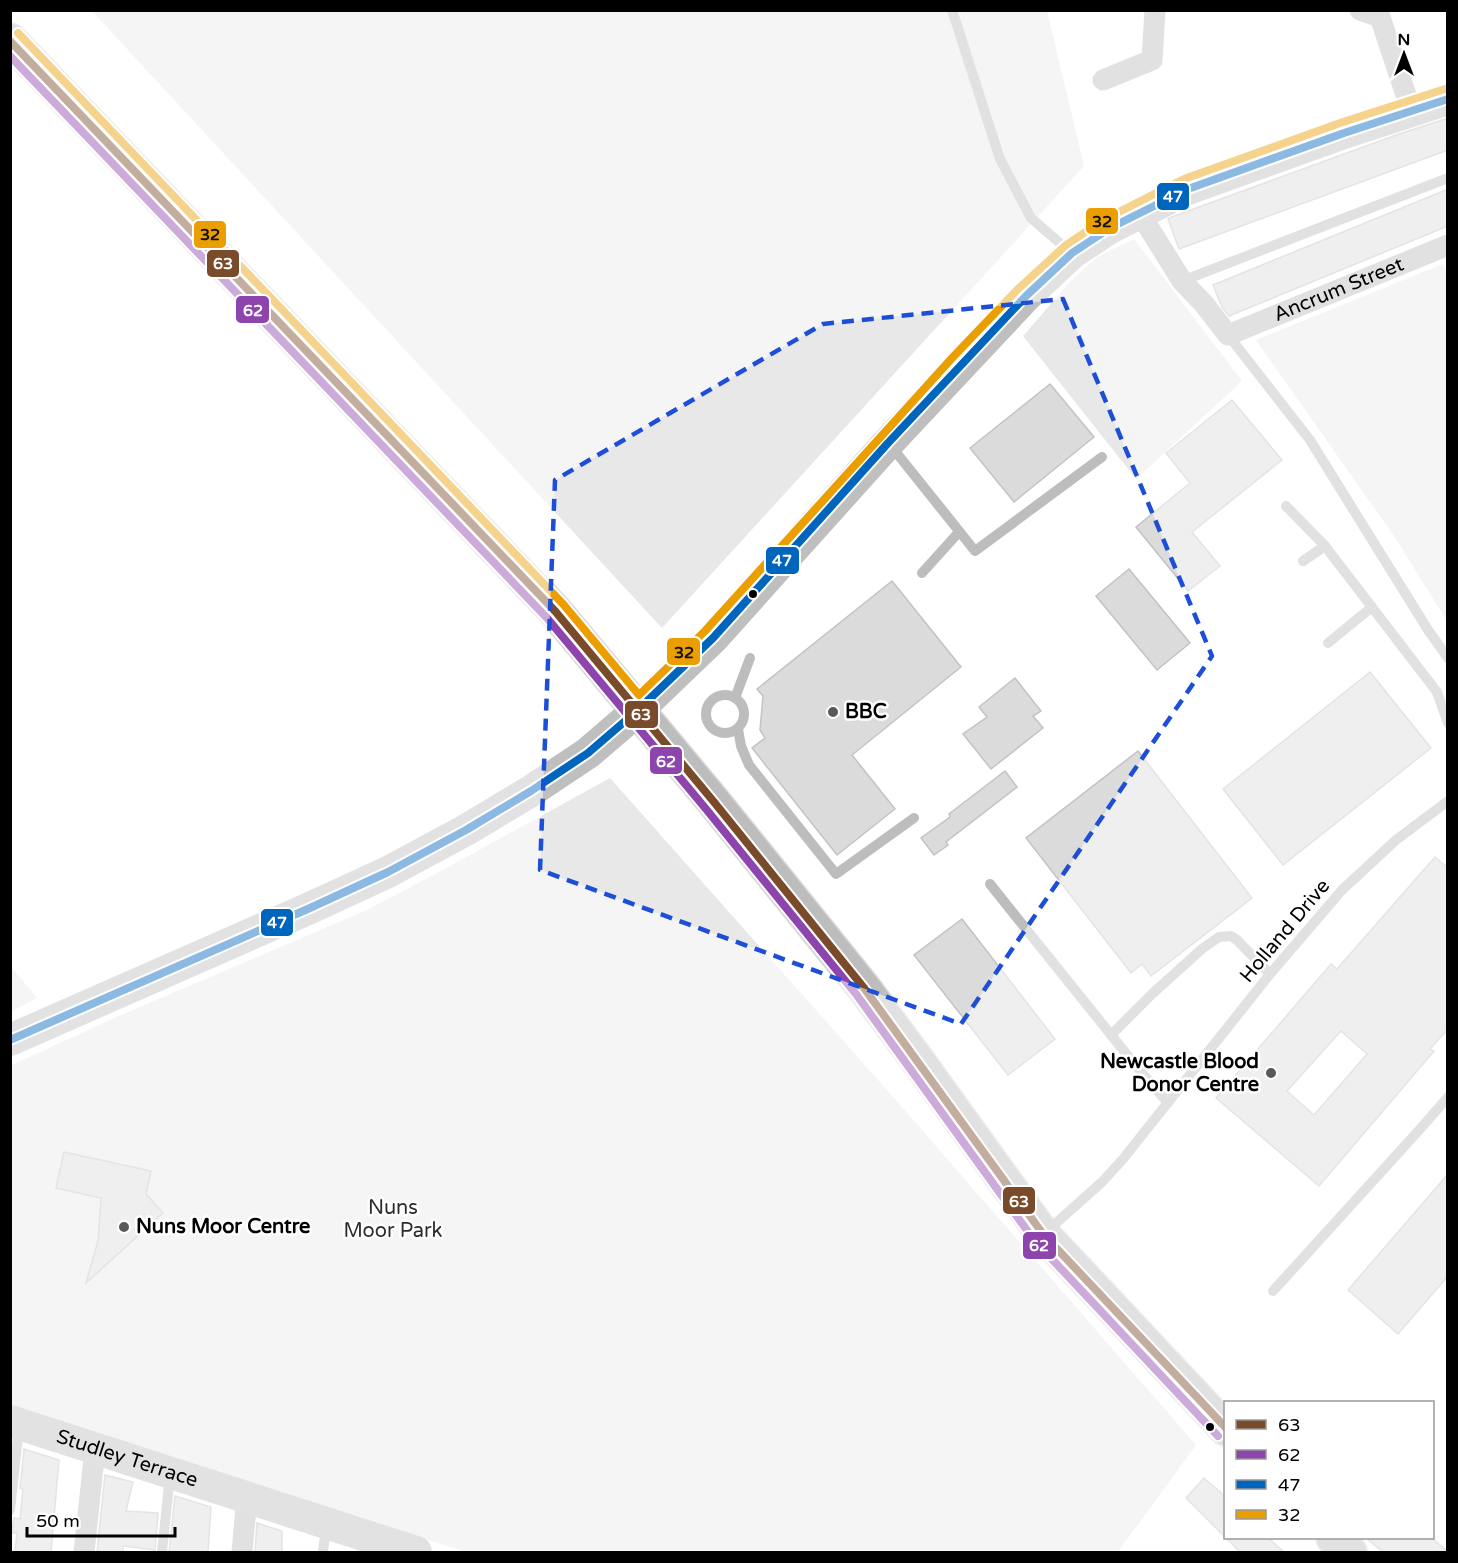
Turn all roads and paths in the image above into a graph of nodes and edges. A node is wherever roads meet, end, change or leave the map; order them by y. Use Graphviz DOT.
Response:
graph roads {
  1 [pos="952,10"];
  2 [pos="1155,10"];
  3 [pos="1360,10"];
  4 [pos="10,40"];
  5 [pos="1103,80"];
  6 [pos="1448,99"];
  7 [pos="1411,110"];
  8 [pos="1448,178"];
  9 [pos="1139,212"];
  10 [pos="1448,245"];
  11 [pos="1072,253"];
  12 [pos="1182,280"];
  13 [pos="1228,335"];
  14 [pos="888,443"];
  15 [pos="1102,457"];
  16 [pos="1286,506"];
  17 [pos="959,532"];
  18 [pos="1325,546"];
  19 [pos="1303,561"];
  20 [pos="922,573"];
  21 [pos="1372,607"];
  22 [pos="1328,643"];
  23 [pos="750,658"];
  24 [pos="1448,658"];
  25 [pos="735,698"];
  26 [pos="638,710"];
  27 [pos="1448,723"];
  28 [pos="738,729"];
  29 [pos="1446,805"];
  30 [pos="914,818"];
  31 [pos="990,884"];
  32 [pos="1270,975"];
  33 [pos="1111,1035"];
  34 [pos="10,1040"];
  35 [pos="1448,1097"];
  36 [pos="1168,1103"];
  37 [pos="1043,1234"];
  38 [pos="1273,1291"];
  39 [pos="15,1422"];
  40 [pos="1224,1427"];
  41 [pos="95,1449"];
  42 [pos="171,1473"];
  43 [pos="247,1497"];
  44 [pos="10,1510"];
  45 [pos="325,1538"];
  46 [pos="1334,1539"];
  47 [pos="407,1551"];
  48 [pos="84,1552"];
  49 [pos="162,1552"];
  50 [pos="242,1552"];
  51 [pos="1350,1552"];
  1 -- 11 [label="lane"];
  2 -- 5 [label="street"];
  3 -- 7 [label="street"];
  4 -- 26 [label="main road"];
  6 -- 7 [label="street"];
  7 -- 9 [label="street"];
  8 -- 12 [label="lane"];
  9 -- 11 [label="street"];
  9 -- 12 [label="street"];
  10 -- 13 [label="street, Ancrum Street"];
  11 -- 14 [label="street"];
  12 -- 13 [label="street"];
  13 -- 24 [label="lane"];
  14 -- 17 [label="lane"];
  14 -- 26 [label="street"];
  15 -- 17 [label="lane"];
  16 -- 18 [label="lane"];
  17 -- 20 [label="lane"];
  18 -- 19 [label="lane"];
  18 -- 21 [label="lane"];
  21 -- 22 [label="lane"];
  21 -- 27 [label="lane"];
  23 -- 25 [label="lane"];
  25 -- 28 [label="lane"];
  25 -- 28 [label="lane"];
  26 -- 34 [label="street"];
  26 -- 37 [label="main road"];
  28 -- 30 [label="lane"];
  29 -- 32 [label="lane, Holland Drive"];
  31 -- 33 [label="lane"];
  32 -- 33 [label="lane"];
  32 -- 36 [label="lane, Holland Drive"];
  33 -- 36 [label="lane"];
  35 -- 38 [label="lane"];
  36 -- 37 [label="lane, Holland Drive"];
  37 -- 40 [label="main road"];
  39 -- 41 [label="street, Studley Terrace"];
  39 -- 44 [label="lane"];
  41 -- 42 [label="street, Studley Terrace"];
  41 -- 48 [label="street"];
  42 -- 43 [label="street, Studley Terrace"];
  42 -- 49 [label="lane"];
  43 -- 45 [label="street, Studley Terrace"];
  43 -- 50 [label="street"];
  45 -- 47 [label="street, Studley Terrace"];
  46 -- 51 [label="main road"];
}
